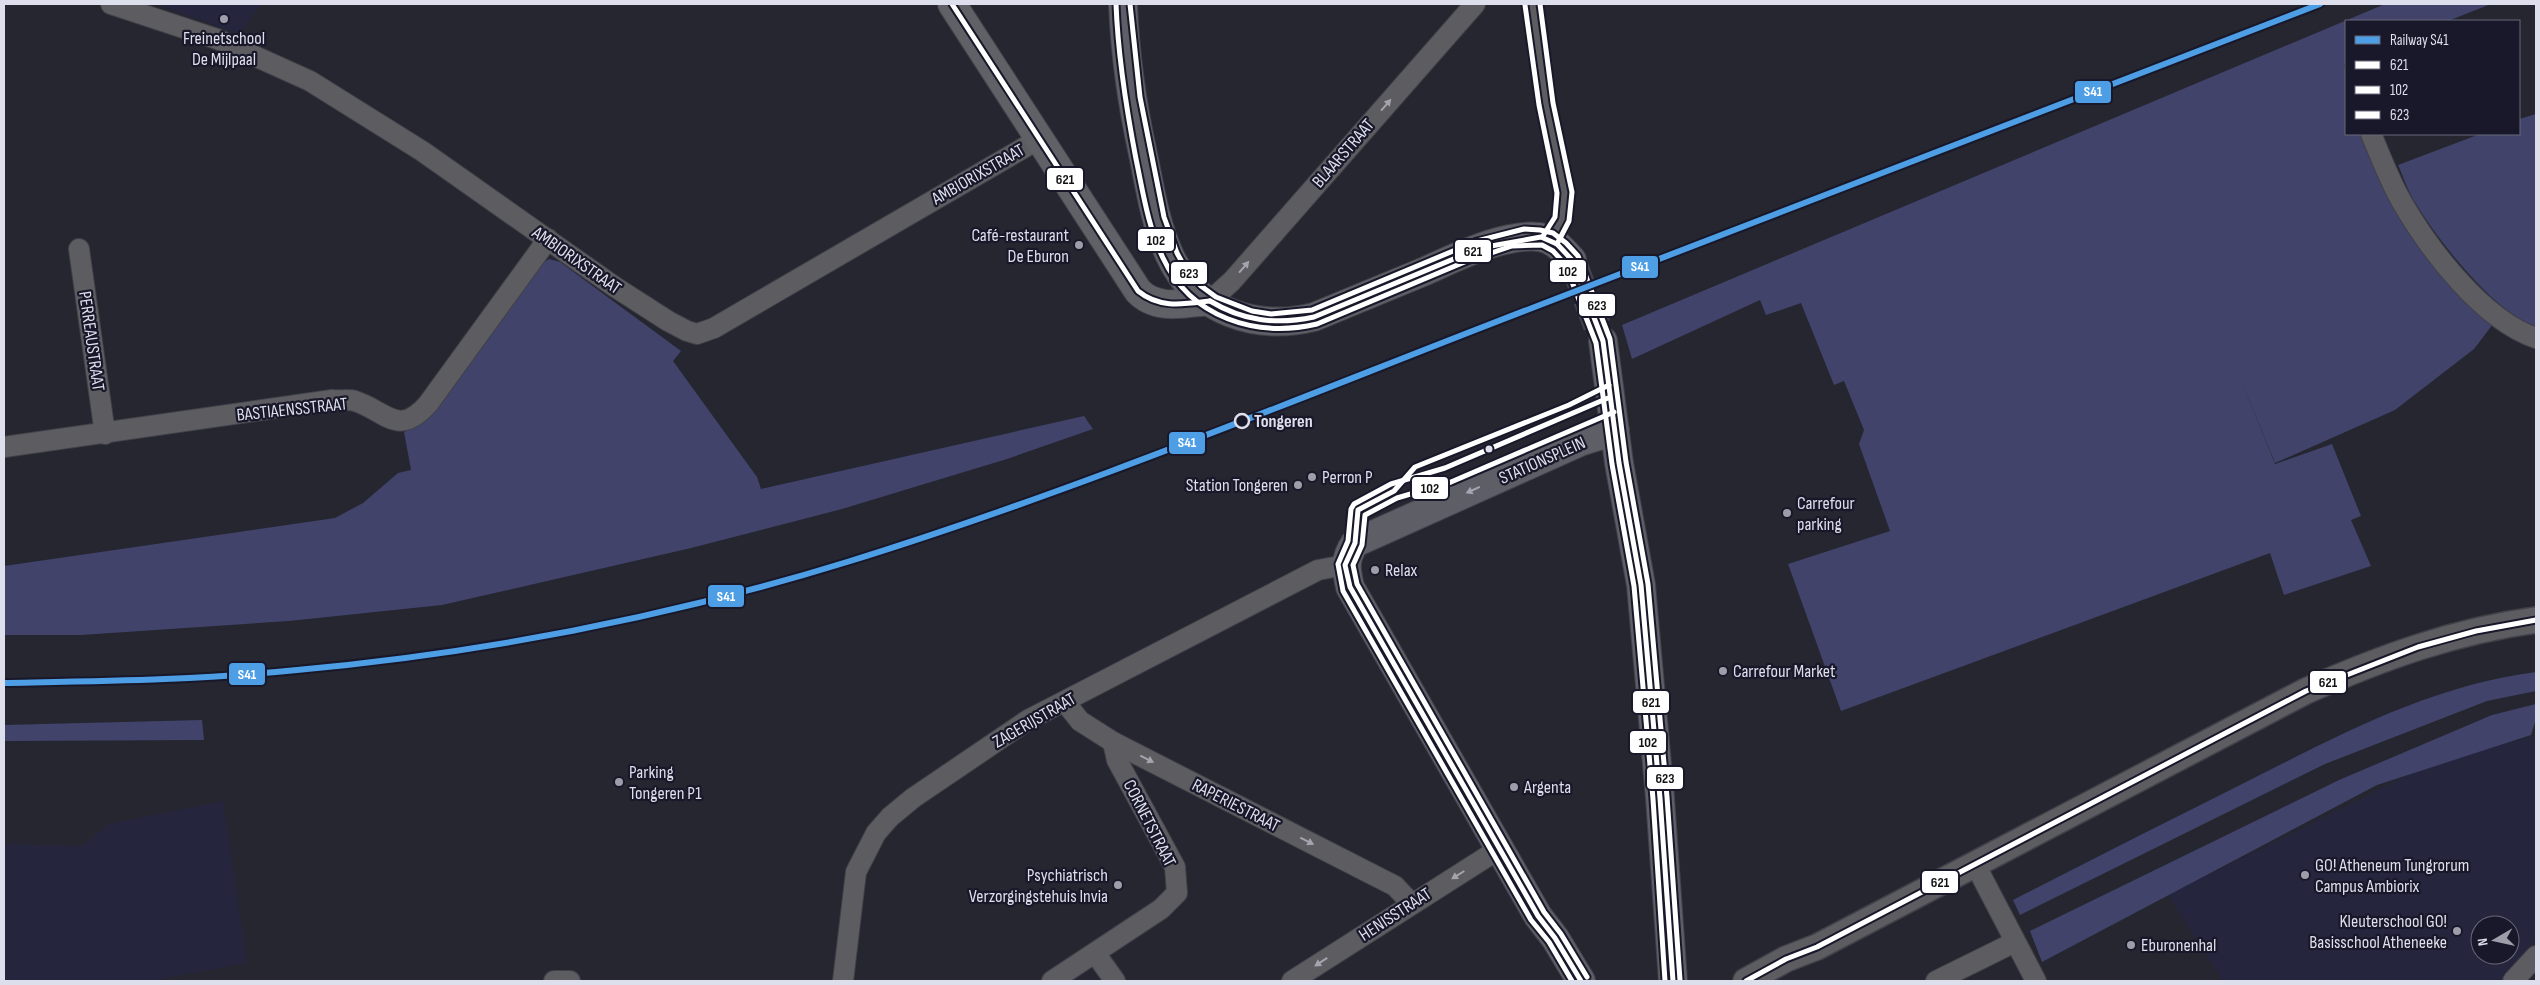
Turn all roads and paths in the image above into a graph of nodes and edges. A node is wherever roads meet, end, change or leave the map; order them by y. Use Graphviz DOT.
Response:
graph roads {
  1 [pos="111,4"];
  2 [pos="952,4"];
  3 [pos="1123,4"];
  4 [pos="1475,4"];
  5 [pos="1532,4"];
  6 [pos="2371,135"];
  7 [pos="1039,138"];
  8 [pos="548,239"];
  9 [pos="1550,240"];
  10 [pos="79,249"];
  11 [pos="1572,260"];
  12 [pos="1210,301"];
  13 [pos="2536,338"];
  14 [pos="1603,341"];
  15 [pos="1615,431"];
  16 [pos="105,434"];
  17 [pos="4,448"];
  18 [pos="1345,565"];
  19 [pos="2536,620"];
  20 [pos="1065,702"];
  21 [pos="1113,742"];
  22 [pos="1499,849"];
  23 [pos="1975,864"];
  24 [pos="1411,903"];
  25 [pos="2015,942"];
  26 [pos="1816,947"];
  27 [pos="1095,953"];
  28 [pos="2536,956"];
  29 [pos="1674,980"];
  30 [pos="554,981"];
  31 [pos="570,981"];
  32 [pos="844,981"];
  33 [pos="1052,981"];
  34 [pos="1115,981"];
  35 [pos="1292,981"];
  36 [pos="1581,981"];
  37 [pos="1746,981"];
  38 [pos="1777,981"];
  39 [pos="1936,981"];
  40 [pos="2036,981"];
  41 [pos="2513,981"];
  1 -- 8 [label="street, AMBIORIXSTRAAT"];
  2 -- 7 [label="main road"];
  3 -- 12 [label="main road"];
  12 -- 4 [label="street, BLAARSTRAAT, one-way"];
  5 -- 9 [label="street"];
  6 -- 13 [label="street"];
  7 -- 8 [label="street, AMBIORIXSTRAAT"];
  7 -- 12 [label="main road"];
  8 -- 16 [label="street, BASTIAENSSTRAAT"];
  9 -- 11 [label="main road"];
  9 -- 12 [label="main road"];
  10 -- 16 [label="street, PERREAUSTRAAT"];
  14 -- 15 [label="main road"];
  15 -- 18 [label="main road, STATIONSPLEIN, one-way"];
  15 -- 29 [label="main road"];
  16 -- 17 [label="street, BASTIAENSSTRAAT"];
  18 -- 20 [label="street, ZAGERIJSTRAAT"];
  18 -- 22 [label="main road"];
  19 -- 23 [label="street"];
  20 -- 21 [label="street, RAPERIESTRAAT"];
  20 -- 32 [label="street, ZAGERIJSTRAAT"];
  21 -- 24 [label="street, RAPERIESTRAAT, one-way"];
  21 -- 27 [label="street, CORNETSTRAAT"];
  22 -- 24 [label="street, HENISSTRAAT, one-way"];
  22 -- 36 [label="main road"];
  23 -- 25 [label="street"];
  23 -- 26 [label="street"];
  24 -- 35 [label="street, HENISSTRAAT, one-way"];
  25 -- 39 [label="street"];
  25 -- 40 [label="street"];
  26 -- 37 [label="street"];
  26 -- 38 [label="street"];
  27 -- 33 [label="street, CORNETSTRAAT"];
  27 -- 34 [label="street"];
  28 -- 41 [label="street"];
  30 -- 31 [label="street"];
}
